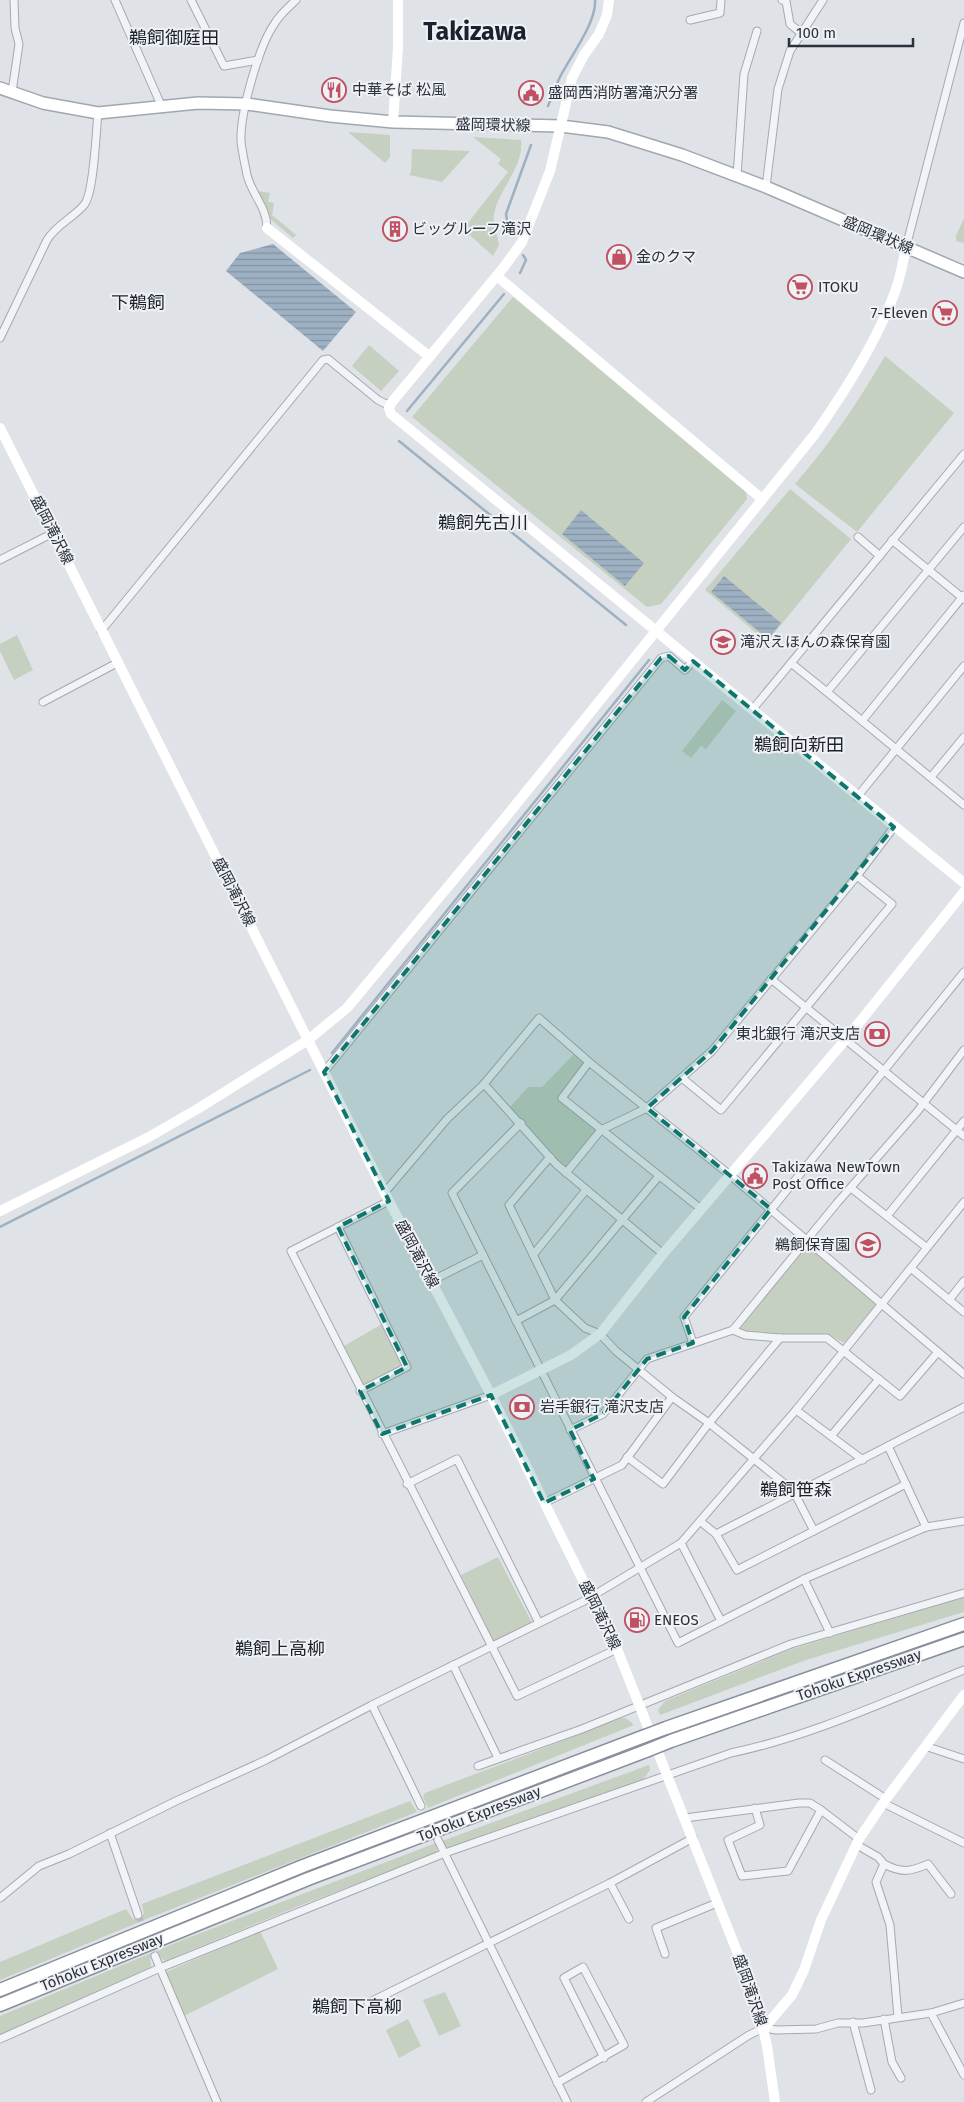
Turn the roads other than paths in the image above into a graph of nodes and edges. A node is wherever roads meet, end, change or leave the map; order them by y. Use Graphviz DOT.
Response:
graph roads {
  1 [pos="14,0"];
  2 [pos="116,0"];
  3 [pos="191,0"];
  4 [pos="296,0"];
  5 [pos="398,0"];
  6 [pos="609,0"];
  7 [pos="721,0"];
  8 [pos="782,0"];
  9 [pos="823,0"];
  10 [pos="690,20"];
  11 [pos="964,23"];
  12 [pos="757,31"];
  13 [pos="801,33"];
  14 [pos="258,60"];
  15 [pos="0,88"];
  16 [pos="12,92"];
  17 [pos="247,104"];
  18 [pos="161,105"];
  19 [pos="98,113"];
  20 [pos="393,122"];
  21 [pos="561,126"];
  22 [pos="737,176"];
  23 [pos="766,187"];
  24 [pos="266,228"];
  25 [pos="906,247"];
  26 [pos="963,270"];
  27 [pos="497,276"];
  28 [pos="0,338"];
  29 [pos="430,357"];
  30 [pos="392,402"];
  31 [pos="0,428"];
  32 [pos="964,454"];
  33 [pos="762,498"];
  34 [pos="964,527"];
  35 [pos="53,533"];
  36 [pos="858,537"];
  37 [pos="892,540"];
  38 [pos="880,556"];
  39 [pos="0,560"];
  40 [pos="929,570"];
  41 [pos="963,598"];
  42 [pos="101,630"];
  43 [pos="656,631"];
  44 [pos="692,661"];
  45 [pos="117,663"];
  46 [pos="791,663"];
  47 [pos="964,666"];
  48 [pos="827,692"];
  49 [pos="43,702"];
  50 [pos="752,710"];
  51 [pos="862,721"];
  52 [pos="964,737"];
  53 [pos="896,749"];
  54 [pos="931,777"];
  55 [pos="857,797"];
  56 [pos="964,805"];
  57 [pos="894,827"];
  58 [pos="857,876"];
  59 [pos="964,883"];
  60 [pos="964,892"];
  61 [pos="964,972"];
  62 [pos="771,979"];
  63 [pos="805,1006"];
  64 [pos="846,1039"];
  65 [pos="308,1040"];
  66 [pos="964,1050"];
  67 [pos="589,1062"];
  68 [pos="884,1071"];
  69 [pos="324,1072"];
  70 [pos="682,1078"];
  71 [pos="484,1084"];
  72 [pos="922,1103"];
  73 [pos="648,1108"];
  74 [pos="964,1121"];
  75 [pos="520,1123"];
  76 [pos="601,1130"];
  77 [pos="956,1130"];
  78 [pos="964,1136"];
  79 [pos="550,1157"];
  80 [pos="566,1173"];
  81 [pos="730,1175"];
  82 [pos="659,1176"];
  83 [pos="851,1188"];
  84 [pos="586,1190"];
  85 [pos="387,1196"];
  86 [pos="964,1202"];
  87 [pos="702,1209"];
  88 [pos="771,1209"];
  89 [pos="0,1211"];
  90 [pos="887,1216"];
  91 [pos="622,1220"];
  92 [pos="338,1227"];
  93 [pos="808,1240"];
  94 [pos="926,1247"];
  95 [pos="483,1254"];
  96 [pos="663,1254"];
  97 [pos="534,1255"];
  98 [pos="912,1269"];
  99 [pos="431,1281"];
  100 [pos="964,1281"];
  101 [pos="555,1300"];
  102 [pos="949,1300"];
  103 [pos="882,1303"];
  104 [pos="964,1312"];
  105 [pos="516,1321"];
  106 [pos="732,1330"];
  107 [pos="600,1334"];
  108 [pos="780,1338"];
  109 [pos="693,1343"];
  110 [pos="843,1351"];
  111 [pos="938,1352"];
  112 [pos="639,1368"];
  113 [pos="541,1372"];
  114 [pos="964,1374"];
  115 [pos="879,1379"];
  116 [pos="360,1391"];
  117 [pos="491,1394"];
  118 [pos="672,1396"];
  119 [pos="964,1407"];
  120 [pos="796,1410"];
  121 [pos="709,1422"];
  122 [pos="570,1430"];
  123 [pos="382,1434"];
  124 [pos="831,1436"];
  125 [pos="888,1446"];
  126 [pos="627,1457"];
  127 [pos="753,1460"];
  128 [pos="863,1460"];
  129 [pos="594,1479"];
  130 [pos="407,1484"];
  131 [pos="906,1484"];
  132 [pos="795,1494"];
  133 [pos="544,1503"];
  134 [pos="964,1521"];
  135 [pos="701,1522"];
  136 [pos="926,1527"];
  137 [pos="814,1531"];
  138 [pos="716,1534"];
  139 [pos="681,1543"];
  140 [pos="641,1569"];
  141 [pos="804,1579"];
  142 [pos="964,1593"];
  143 [pos="592,1596"];
  144 [pos="721,1621"];
  145 [pos="539,1623"];
  146 [pos="964,1624"];
  147 [pos="830,1633"];
  148 [pos="964,1638"];
  149 [pos="491,1646"];
  150 [pos="617,1649"];
  151 [pos="452,1665"];
  152 [pos="964,1670"];
  153 [pos="964,1695"];
  154 [pos="641,1704"];
  155 [pos="372,1705"];
  156 [pos="925,1746"];
  157 [pos="498,1758"];
  158 [pos="964,1758"];
  159 [pos="825,1760"];
  160 [pos="478,1766"];
  161 [pos="668,1775"];
  162 [pos="884,1801"];
  163 [pos="421,1806"];
  164 [pos="755,1808"];
  165 [pos="821,1810"];
  166 [pos="685,1818"];
  167 [pos="110,1833"];
  168 [pos="693,1838"];
  169 [pos="438,1840"];
  170 [pos="858,1842"];
  171 [pos="964,1843"];
  172 [pos="445,1853"];
  173 [pos="884,1864"];
  174 [pos="610,1883"];
  175 [pos="951,1894"];
  176 [pos="0,1898"];
  177 [pos="717,1903"];
  178 [pos="138,1915"];
  179 [pos="629,1918"];
  180 [pos="488,1944"];
  181 [pos="665,1954"];
  182 [pos="155,1956"];
  183 [pos="160,1968"];
  184 [pos="0,1990"];
  185 [pos="368,2003"];
  186 [pos="964,2003"];
  187 [pos="0,2005"];
  188 [pos="931,2012"];
  189 [pos="898,2017"];
  190 [pos="884,2019"];
  191 [pos="853,2022"];
  192 [pos="764,2028"];
  193 [pos="0,2039"];
  194 [pos="604,2058"];
  195 [pos="964,2075"];
  196 [pos="901,2078"];
  197 [pos="557,2083"];
  198 [pos="871,2090"];
  199 [pos="217,2102"];
  200 [pos="566,2102"];
  201 [pos="646,2102"];
  202 [pos="775,2102"];
  1 -- 16 [label="street"];
  2 -- 18 [label="street"];
  3 -- 14 [label="street"];
  4 -- 14 [label="street"];
  5 -- 20 [label="street"];
  6 -- 21 [label="street"];
  7 -- 10 [label="street"];
  8 -- 13 [label="street"];
  9 -- 13 [label="street"];
  11 -- 25 [label="street"];
  12 -- 22 [label="street"];
  13 -- 23 [label="street"];
  14 -- 17 [label="street"];
  15 -- 16 [label="main road, 盛岡環状線"];
  16 -- 19 [label="main road, 盛岡環状線"];
  17 -- 18 [label="main road, 盛岡環状線"];
  17 -- 20 [label="main road, 盛岡環状線"];
  17 -- 24 [label="street"];
  18 -- 19 [label="main road, 盛岡環状線"];
  19 -- 28 [label="street"];
  20 -- 21 [label="main road, 盛岡環状線"];
  21 -- 22 [label="main road, 盛岡環状線"];
  21 -- 27 [label="street"];
  22 -- 23 [label="main road, 盛岡環状線"];
  23 -- 25 [label="main road, 盛岡環状線"];
  24 -- 29 [label="street"];
  25 -- 26 [label="main road, 盛岡環状線"];
  25 -- 33 [label="street"];
  27 -- 29 [label="street"];
  27 -- 33 [label="street"];
  29 -- 30 [label="street"];
  30 -- 42 [label="street"];
  30 -- 43 [label="street"];
  31 -- 35 [label="street, 盛岡滝沢線"];
  32 -- 37 [label="street"];
  33 -- 43 [label="street"];
  34 -- 40 [label="street"];
  35 -- 39 [label="street"];
  35 -- 42 [label="street, 盛岡滝沢線"];
  36 -- 38 [label="street"];
  37 -- 38 [label="street"];
  37 -- 40 [label="street"];
  38 -- 46 [label="street"];
  40 -- 41 [label="street"];
  40 -- 48 [label="street"];
  41 -- 51 [label="street"];
  42 -- 45 [label="street, 盛岡滝沢線"];
  43 -- 44 [label="street"];
  43 -- 65 [label="street"];
  44 -- 50 [label="street"];
  44 -- 69 [label="street"];
  45 -- 49 [label="street"];
  45 -- 65 [label="street, 盛岡滝沢線"];
  46 -- 48 [label="street"];
  46 -- 50 [label="street"];
  47 -- 53 [label="street"];
  48 -- 51 [label="street"];
  50 -- 55 [label="street"];
  51 -- 53 [label="street"];
  52 -- 54 [label="street"];
  53 -- 54 [label="street"];
  53 -- 55 [label="street"];
  54 -- 56 [label="street"];
  55 -- 57 [label="street"];
  57 -- 58 [label="street"];
  57 -- 59 [label="street"];
  58 -- 62 [label="street"];
  58 -- 63 [label="street"];
  60 -- 64 [label="street"];
  61 -- 68 [label="street"];
  62 -- 63 [label="street"];
  62 -- 70 [label="street"];
  63 -- 64 [label="street"];
  63 -- 70 [label="street"];
  64 -- 68 [label="street"];
  64 -- 81 [label="street"];
  65 -- 69 [label="street, 盛岡滝沢線"];
  65 -- 89 [label="street"];
  66 -- 72 [label="street"];
  67 -- 71 [label="street"];
  67 -- 73 [label="street"];
  67 -- 76 [label="street"];
  68 -- 72 [label="street"];
  68 -- 88 [label="street"];
  69 -- 85 [label="street, 盛岡滝沢線"];
  70 -- 73 [label="street"];
  71 -- 75 [label="street"];
  71 -- 85 [label="street"];
  72 -- 77 [label="street"];
  72 -- 83 [label="street"];
  73 -- 76 [label="street"];
  73 -- 81 [label="street"];
  74 -- 77 [label="street"];
  75 -- 79 [label="street"];
  75 -- 95 [label="street"];
  76 -- 80 [label="street"];
  76 -- 82 [label="street"];
  77 -- 78 [label="street"];
  77 -- 90 [label="street"];
  79 -- 80 [label="street"];
  79 -- 97 [label="street"];
  80 -- 84 [label="street"];
  81 -- 87 [label="street"];
  81 -- 88 [label="street"];
  82 -- 87 [label="street"];
  82 -- 91 [label="street"];
  83 -- 90 [label="street"];
  83 -- 93 [label="street"];
  84 -- 91 [label="street"];
  84 -- 97 [label="street"];
  85 -- 92 [label="street"];
  85 -- 99 [label="street, 盛岡滝沢線"];
  86 -- 94 [label="street"];
  87 -- 96 [label="street"];
  88 -- 93 [label="street"];
  88 -- 109 [label="street"];
  90 -- 94 [label="street"];
  91 -- 96 [label="street"];
  91 -- 101 [label="street"];
  92 -- 116 [label="street"];
  92 -- 116 [label="street"];
  93 -- 103 [label="street"];
  93 -- 106 [label="street"];
  94 -- 98 [label="street"];
  95 -- 99 [label="street"];
  95 -- 105 [label="street"];
  96 -- 107 [label="street"];
  97 -- 101 [label="street"];
  98 -- 102 [label="street"];
  98 -- 103 [label="street"];
  99 -- 117 [label="street, 盛岡滝沢線"];
  100 -- 102 [label="street"];
  101 -- 105 [label="street"];
  101 -- 107 [label="street"];
  102 -- 104 [label="street"];
  103 -- 110 [label="street"];
  103 -- 111 [label="street"];
  105 -- 113 [label="street"];
  106 -- 108 [label="street"];
  106 -- 109 [label="street"];
  107 -- 112 [label="street"];
  107 -- 113 [label="street"];
  108 -- 110 [label="street"];
  108 -- 121 [label="street"];
  109 -- 112 [label="street"];
  110 -- 115 [label="street"];
  110 -- 120 [label="street"];
  111 -- 114 [label="street"];
  111 -- 115 [label="street"];
  112 -- 118 [label="street"];
  112 -- 122 [label="street"];
  113 -- 117 [label="street"];
  113 -- 122 [label="street"];
  115 -- 124 [label="street"];
  116 -- 123 [label="street"];
  117 -- 123 [label="street"];
  117 -- 133 [label="street, 盛岡滝沢線"];
  118 -- 121 [label="street"];
  118 -- 126 [label="street"];
  119 -- 125 [label="street"];
  120 -- 124 [label="street"];
  120 -- 127 [label="street"];
  121 -- 126 [label="street"];
  121 -- 127 [label="street"];
  122 -- 129 [label="street"];
  123 -- 130 [label="street"];
  124 -- 128 [label="street"];
  125 -- 128 [label="street"];
  125 -- 131 [label="street"];
  126 -- 129 [label="street"];
  127 -- 132 [label="street"];
  127 -- 135 [label="street"];
  128 -- 132 [label="street"];
  129 -- 133 [label="street"];
  129 -- 140 [label="street"];
  130 -- 145 [label="street"];
  130 -- 149 [label="street"];
  131 -- 136 [label="street"];
  131 -- 137 [label="street"];
  132 -- 137 [label="street"];
  132 -- 138 [label="street"];
  133 -- 143 [label="street, 盛岡滝沢線"];
  134 -- 136 [label="street"];
  135 -- 138 [label="street"];
  135 -- 139 [label="street"];
  136 -- 141 [label="street"];
  137 -- 138 [label="street"];
  139 -- 140 [label="street"];
  139 -- 144 [label="street"];
  140 -- 143 [label="street"];
  140 -- 144 [label="street"];
  141 -- 144 [label="street"];
  141 -- 147 [label="street"];
  142 -- 147 [label="street"];
  143 -- 145 [label="street"];
  143 -- 150 [label="street, 盛岡滝沢線"];
  145 -- 149 [label="street"];
  146 -- 184 [label="highway, Tohoku Expressway, bridge"];
  147 -- 154 [label="street"];
  148 -- 187 [label="highway, Tohoku Expressway, bridge"];
  149 -- 150 [label="street"];
  149 -- 151 [label="street"];
  150 -- 154 [label="street, 盛岡滝沢線"];
  151 -- 155 [label="street"];
  151 -- 157 [label="street"];
  152 -- 161 [label="street"];
  153 -- 156 [label="street"];
  154 -- 157 [label="street"];
  154 -- 161 [label="street, 盛岡滝沢線"];
  155 -- 163 [label="street"];
  155 -- 167 [label="street"];
  156 -- 158 [label="street"];
  156 -- 162 [label="street"];
  157 -- 160 [label="street"];
  159 -- 162 [label="street"];
  161 -- 166 [label="street, 盛岡滝沢線"];
  161 -- 172 [label="street"];
  162 -- 170 [label="street"];
  162 -- 171 [label="street"];
  164 -- 165 [label="street"];
  164 -- 165 [label="street"];
  164 -- 166 [label="street"];
  165 -- 170 [label="street"];
  166 -- 168 [label="street, 盛岡滝沢線"];
  167 -- 176 [label="street"];
  167 -- 178 [label="street"];
  168 -- 174 [label="street"];
  168 -- 177 [label="street, 盛岡滝沢線"];
  169 -- 172 [label="street"];
  170 -- 173 [label="street"];
  170 -- 192 [label="street"];
  172 -- 180 [label="street"];
  172 -- 183 [label="street"];
  173 -- 175 [label="street"];
  173 -- 189 [label="street"];
  174 -- 179 [label="street"];
  174 -- 180 [label="street"];
  177 -- 181 [label="street"];
  177 -- 192 [label="street, 盛岡滝沢線"];
  180 -- 185 [label="street"];
  180 -- 197 [label="street"];
  182 -- 183 [label="street"];
  183 -- 193 [label="street"];
  183 -- 199 [label="street"];
  186 -- 188 [label="street"];
  188 -- 189 [label="street"];
  188 -- 195 [label="street"];
  189 -- 190 [label="street"];
  190 -- 191 [label="street"];
  190 -- 196 [label="street"];
  191 -- 192 [label="street"];
  191 -- 198 [label="street"];
  192 -- 201 [label="street"];
  192 -- 202 [label="street, 盛岡滝沢線"];
  194 -- 194 [label="street"];
  194 -- 197 [label="street"];
  197 -- 200 [label="street"];
}
